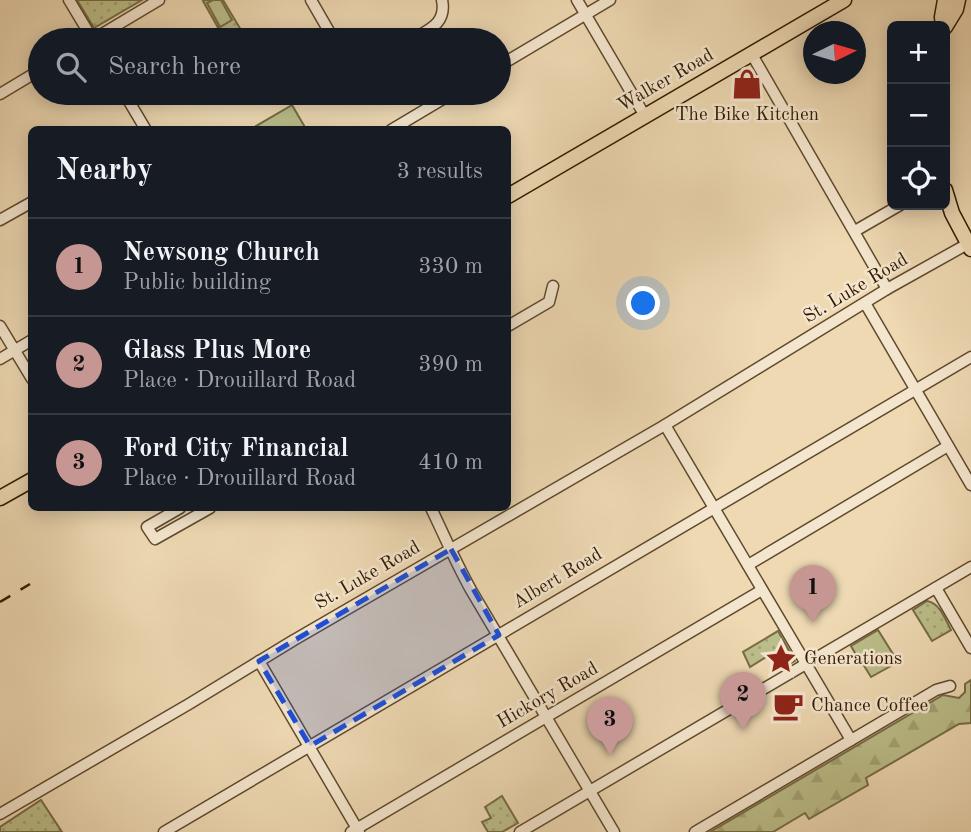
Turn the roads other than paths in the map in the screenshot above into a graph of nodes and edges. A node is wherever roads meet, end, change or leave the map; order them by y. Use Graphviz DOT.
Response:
graph roads {
  1 [pos="69,0"];
  2 [pos="159,0"];
  3 [pos="311,0"];
  4 [pos="442,0"];
  5 [pos="577,0"];
  6 [pos="610,0"];
  7 [pos="844,0"];
  8 [pos="945,0"];
  9 [pos="958,0"];
  10 [pos="827,4"];
  11 [pos="586,14"];
  12 [pos="943,21"];
  13 [pos="948,21"];
  14 [pos="85,28"];
  15 [pos="112,28"];
  16 [pos="327,28"];
  17 [pos="430,28"];
  18 [pos="751,54"];
  19 [pos="511,59"];
  20 [pos="28,77"];
  21 [pos="0,94"];
  22 [pos="131,105"];
  23 [pos="433,105"];
  24 [pos="645,116"];
  25 [pos="144,126"];
  26 [pos="398,126"];
  27 [pos="511,195"];
  28 [pos="28,204"];
  29 [pos="950,206"];
  30 [pos="891,210"];
  31 [pos="0,220"];
  32 [pos="855,231"];
  33 [pos="970,245"];
  34 [pos="553,286"];
  35 [pos="887,289"];
  36 [pos="865,303"];
  37 [pos="511,324"];
  38 [pos="0,326"];
  39 [pos="28,342"];
  40 [pos="15,350"];
  41 [pos="971,357"];
  42 [pos="0,359"];
  43 [pos="28,372"];
  44 [pos="917,389"];
  45 [pos="665,425"];
  46 [pos="948,446"];
  47 [pos="28,482"];
  48 [pos="971,485"];
  49 [pos="0,498"];
  50 [pos="714,508"];
  51 [pos="175,511"];
  52 [pos="205,511"];
  53 [pos="432,511"];
  54 [pos="451,548"];
  55 [pos="748,565"];
  56 [pos="971,566"];
  57 [pos="936,588"];
  58 [pos="762,590"];
  59 [pos="499,635"];
  60 [pos="971,648"];
  61 [pos="259,660"];
  62 [pos="807,664"];
  63 [pos="950,686"];
  64 [pos="546,717"];
  65 [pos="851,740"];
  66 [pos="310,746"];
  67 [pos="590,791"];
  68 [pos="0,814"];
  69 [pos="356,831"];
  70 [pos="164,832"];
  71 [pos="520,832"];
  72 [pos="614,832"];
  73 [pos="695,832"];
  1 -- 14 [label="street"];
  2 -- 15 [label="street"];
  3 -- 16 [label="street"];
  4 -- 17 [label="street"];
  5 -- 11 [label="street"];
  6 -- 11 [label="street"];
  7 -- 10 [label="main road, Walker Road"];
  8 -- 12 [label="main road"];
  9 -- 13 [label="main road"];
  10 -- 18 [label="main road, Walker Road"];
  11 -- 19 [label="street"];
  11 -- 24 [label="street"];
  18 -- 24 [label="main road, Walker Road"];
  18 -- 32 [label="street"];
  20 -- 21 [label="street"];
  22 -- 25 [label="street"];
  23 -- 26 [label="street"];
  24 -- 27 [label="main road, Walker Road"];
  28 -- 31 [label="street"];
  29 -- 33 [label="main road"];
  30 -- 32 [label="street"];
  32 -- 35 [label="street"];
  33 -- 35 [label="street, St. Luke Road"];
  34 -- 37 [label="street"];
  35 -- 36 [label="street, St. Luke Road"];
  36 -- 44 [label="street"];
  36 -- 45 [label="street, St. Luke Road"];
  38 -- 40 [label="street"];
  39 -- 40 [label="street"];
  40 -- 42 [label="street"];
  40 -- 43 [label="street"];
  41 -- 44 [label="street, Albert Road"];
  44 -- 46 [label="street"];
  44 -- 50 [label="street, Albert Road"];
  45 -- 50 [label="street"];
  45 -- 54 [label="street, St. Luke Road"];
  46 -- 48 [label="street"];
  46 -- 55 [label="street"];
  47 -- 49 [label="main road"];
  50 -- 55 [label="street"];
  50 -- 59 [label="street, Albert Road"];
  51 -- 52 [label="street"];
  53 -- 54 [label="street"];
  54 -- 59 [label="street"];
  54 -- 61 [label="street, St. Luke Road"];
  55 -- 58 [label="street"];
  56 -- 57 [label="street"];
  57 -- 60 [label="street"];
  57 -- 62 [label="street"];
  58 -- 62 [label="street"];
  58 -- 64 [label="street, Hickory Road"];
  59 -- 64 [label="street"];
  59 -- 66 [label="street, Albert Road"];
  61 -- 66 [label="street"];
  61 -- 68 [label="street, St. Luke Road"];
  62 -- 65 [label="street"];
  62 -- 67 [label="street"];
  63 -- 65 [label="street"];
  64 -- 67 [label="street"];
  64 -- 69 [label="street, Hickory Road"];
  65 -- 73 [label="street"];
  66 -- 69 [label="street"];
  66 -- 70 [label="street, Albert Road"];
  67 -- 71 [label="street"];
  67 -- 72 [label="street"];
}
